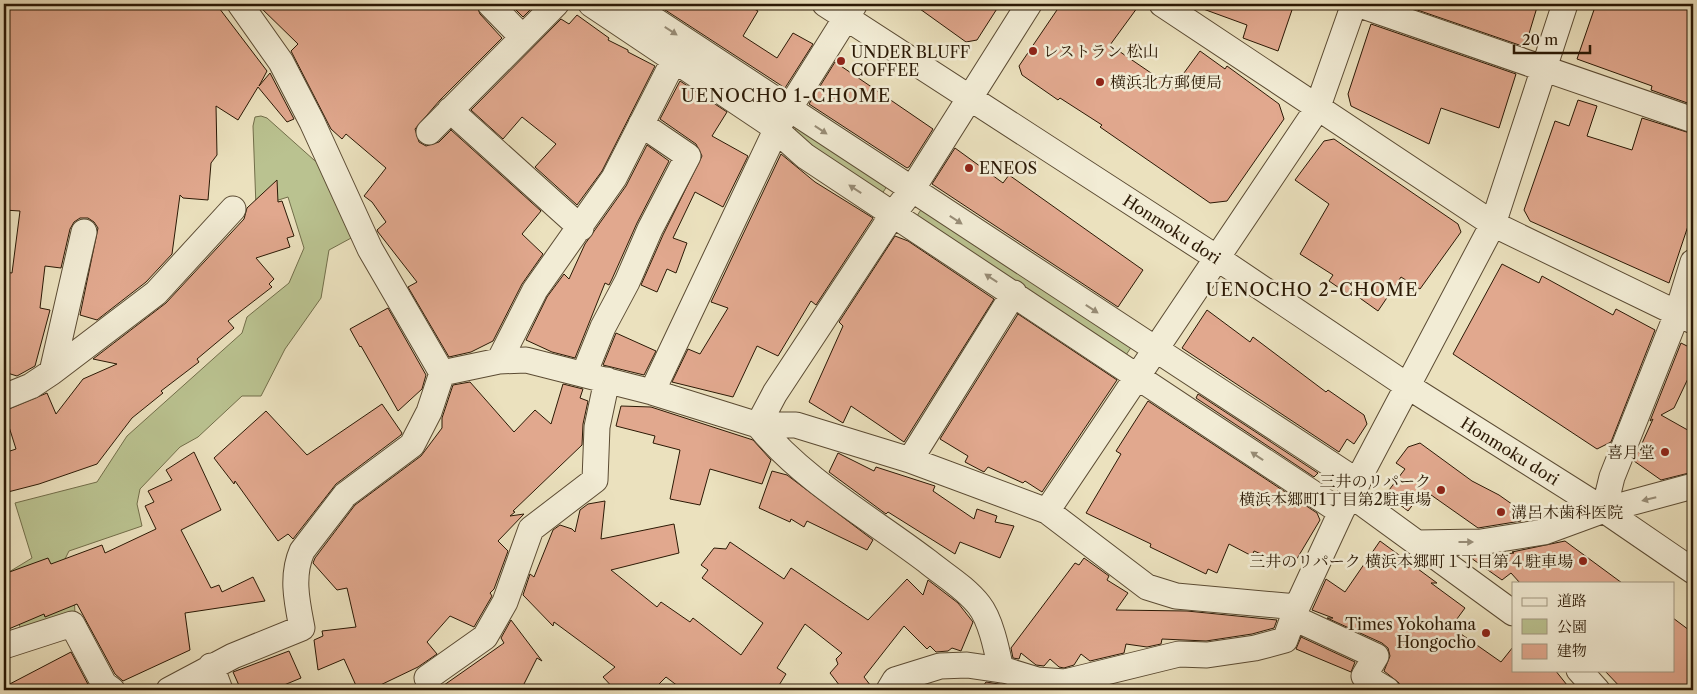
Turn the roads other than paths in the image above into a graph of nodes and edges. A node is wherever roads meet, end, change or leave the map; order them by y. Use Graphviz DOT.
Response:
graph roads {
  1 [pos="240,4"];
  2 [pos="490,4"];
  3 [pos="556,4"];
  4 [pos="591,4"];
  5 [pos="630,4"];
  6 [pos="824,4"];
  7 [pos="1029,4"];
  8 [pos="1162,4"];
  9 [pos="1355,4"];
  10 [pos="1565,4"];
  11 [pos="850,11"];
  12 [pos="522,37"];
  13 [pos="674,60"];
  14 [pos="1544,68"];
  15 [pos="970,98"];
  16 [pos="1317,109"];
  17 [pos="450,110"];
  18 [pos="782,118"];
  19 [pos="1693,120"];
  20 [pos="641,124"];
  21 [pos="429,132"];
  22 [pos="911,191"];
  23 [pos="233,209"];
  24 [pos="893,214"];
  25 [pos="1494,224"];
  26 [pos="581,228"];
  27 [pos="84,232"];
  28 [pos="1217,258"];
  29 [pos="1693,262"];
  30 [pos="1014,293"];
  31 [pos="1685,317"];
  32 [pos="1156,351"];
  33 [pos="499,361"];
  34 [pos="52,372"];
  35 [pos="442,373"];
  36 [pos="1138,376"];
  37 [pos="596,377"];
  38 [pos="1409,387"];
  39 [pos="652,392"];
  40 [pos="4,397"];
  41 [pos="758,425"];
  42 [pos="910,460"];
  43 [pos="1693,486"];
  44 [pos="1350,496"];
  45 [pos="1604,510"];
  46 [pos="1048,512"];
  47 [pos="1417,542"];
  48 [pos="1693,571"];
  49 [pos="1295,612"];
  50 [pos="1512,612"];
  51 [pos="4,646"];
  52 [pos="211,666"];
  53 [pos="1001,670"];
  54 [pos="1581,672"];
  55 [pos="427,678"];
  56 [pos="112,690"];
  57 [pos="169,690"];
  58 [pos="220,690"];
  59 [pos="889,690"];
  60 [pos="1387,690"];
  61 [pos="1597,690"];
  1 -- 35 [label="street"];
  2 -- 12 [label="street"];
  3 -- 12 [label="street"];
  4 -- 13 [label="street"];
  5 -- 18 [label="street, one-way"];
  6 -- 11 [label="street, Honmoku dori"];
  7 -- 15 [label="street"];
  8 -- 16 [label="street"];
  9 -- 14 [label="street"];
  9 -- 16 [label="street"];
  10 -- 14 [label="street"];
  11 -- 15 [label="street, Honmoku dori"];
  11 -- 18 [label="street"];
  12 -- 17 [label="street"];
  13 -- 18 [label="street"];
  13 -- 20 [label="street"];
  14 -- 19 [label="street"];
  14 -- 25 [label="street"];
  15 -- 22 [label="street"];
  15 -- 28 [label="street, Honmoku dori"];
  16 -- 25 [label="street"];
  16 -- 28 [label="street"];
  17 -- 21 [label="street"];
  17 -- 26 [label="street"];
  18 -- 22 [label="street, one-way"];
  24 -- 18 [label="street, one-way"];
  18 -- 39 [label="street"];
  20 -- 26 [label="street"];
  20 -- 37 [label="street"];
  22 -- 24 [label="street"];
  22 -- 32 [label="street, one-way"];
  23 -- 34 [label="street"];
  30 -- 24 [label="street, one-way"];
  24 -- 41 [label="street"];
  25 -- 31 [label="street"];
  25 -- 38 [label="street"];
  26 -- 33 [label="street"];
  27 -- 34 [label="street"];
  28 -- 32 [label="street"];
  28 -- 38 [label="street, Honmoku dori"];
  29 -- 31 [label="street"];
  30 -- 36 [label="street"];
  30 -- 42 [label="street"];
  31 -- 45 [label="street"];
  32 -- 36 [label="street"];
  32 -- 44 [label="street"];
  33 -- 35 [label="street"];
  33 -- 37 [label="street"];
  34 -- 40 [label="street"];
  35 -- 52 [label="street"];
  44 -- 36 [label="street, one-way"];
  36 -- 46 [label="street"];
  37 -- 39 [label="street"];
  37 -- 55 [label="street"];
  38 -- 44 [label="street"];
  38 -- 45 [label="street, Honmoku dori"];
  39 -- 41 [label="street"];
  41 -- 42 [label="street"];
  41 -- 53 [label="street"];
  42 -- 46 [label="street"];
  43 -- 45 [label="street, one-way"];
  44 -- 47 [label="street"];
  44 -- 49 [label="street"];
  47 -- 45 [label="street, one-way"];
  45 -- 48 [label="street, Honmoku dori"];
  46 -- 49 [label="street"];
  47 -- 50 [label="street"];
  49 -- 53 [label="street"];
  49 -- 60 [label="street"];
  51 -- 56 [label="street"];
  52 -- 57 [label="street"];
  52 -- 58 [label="street"];
  53 -- 59 [label="street"];
  54 -- 61 [label="street"];
}
